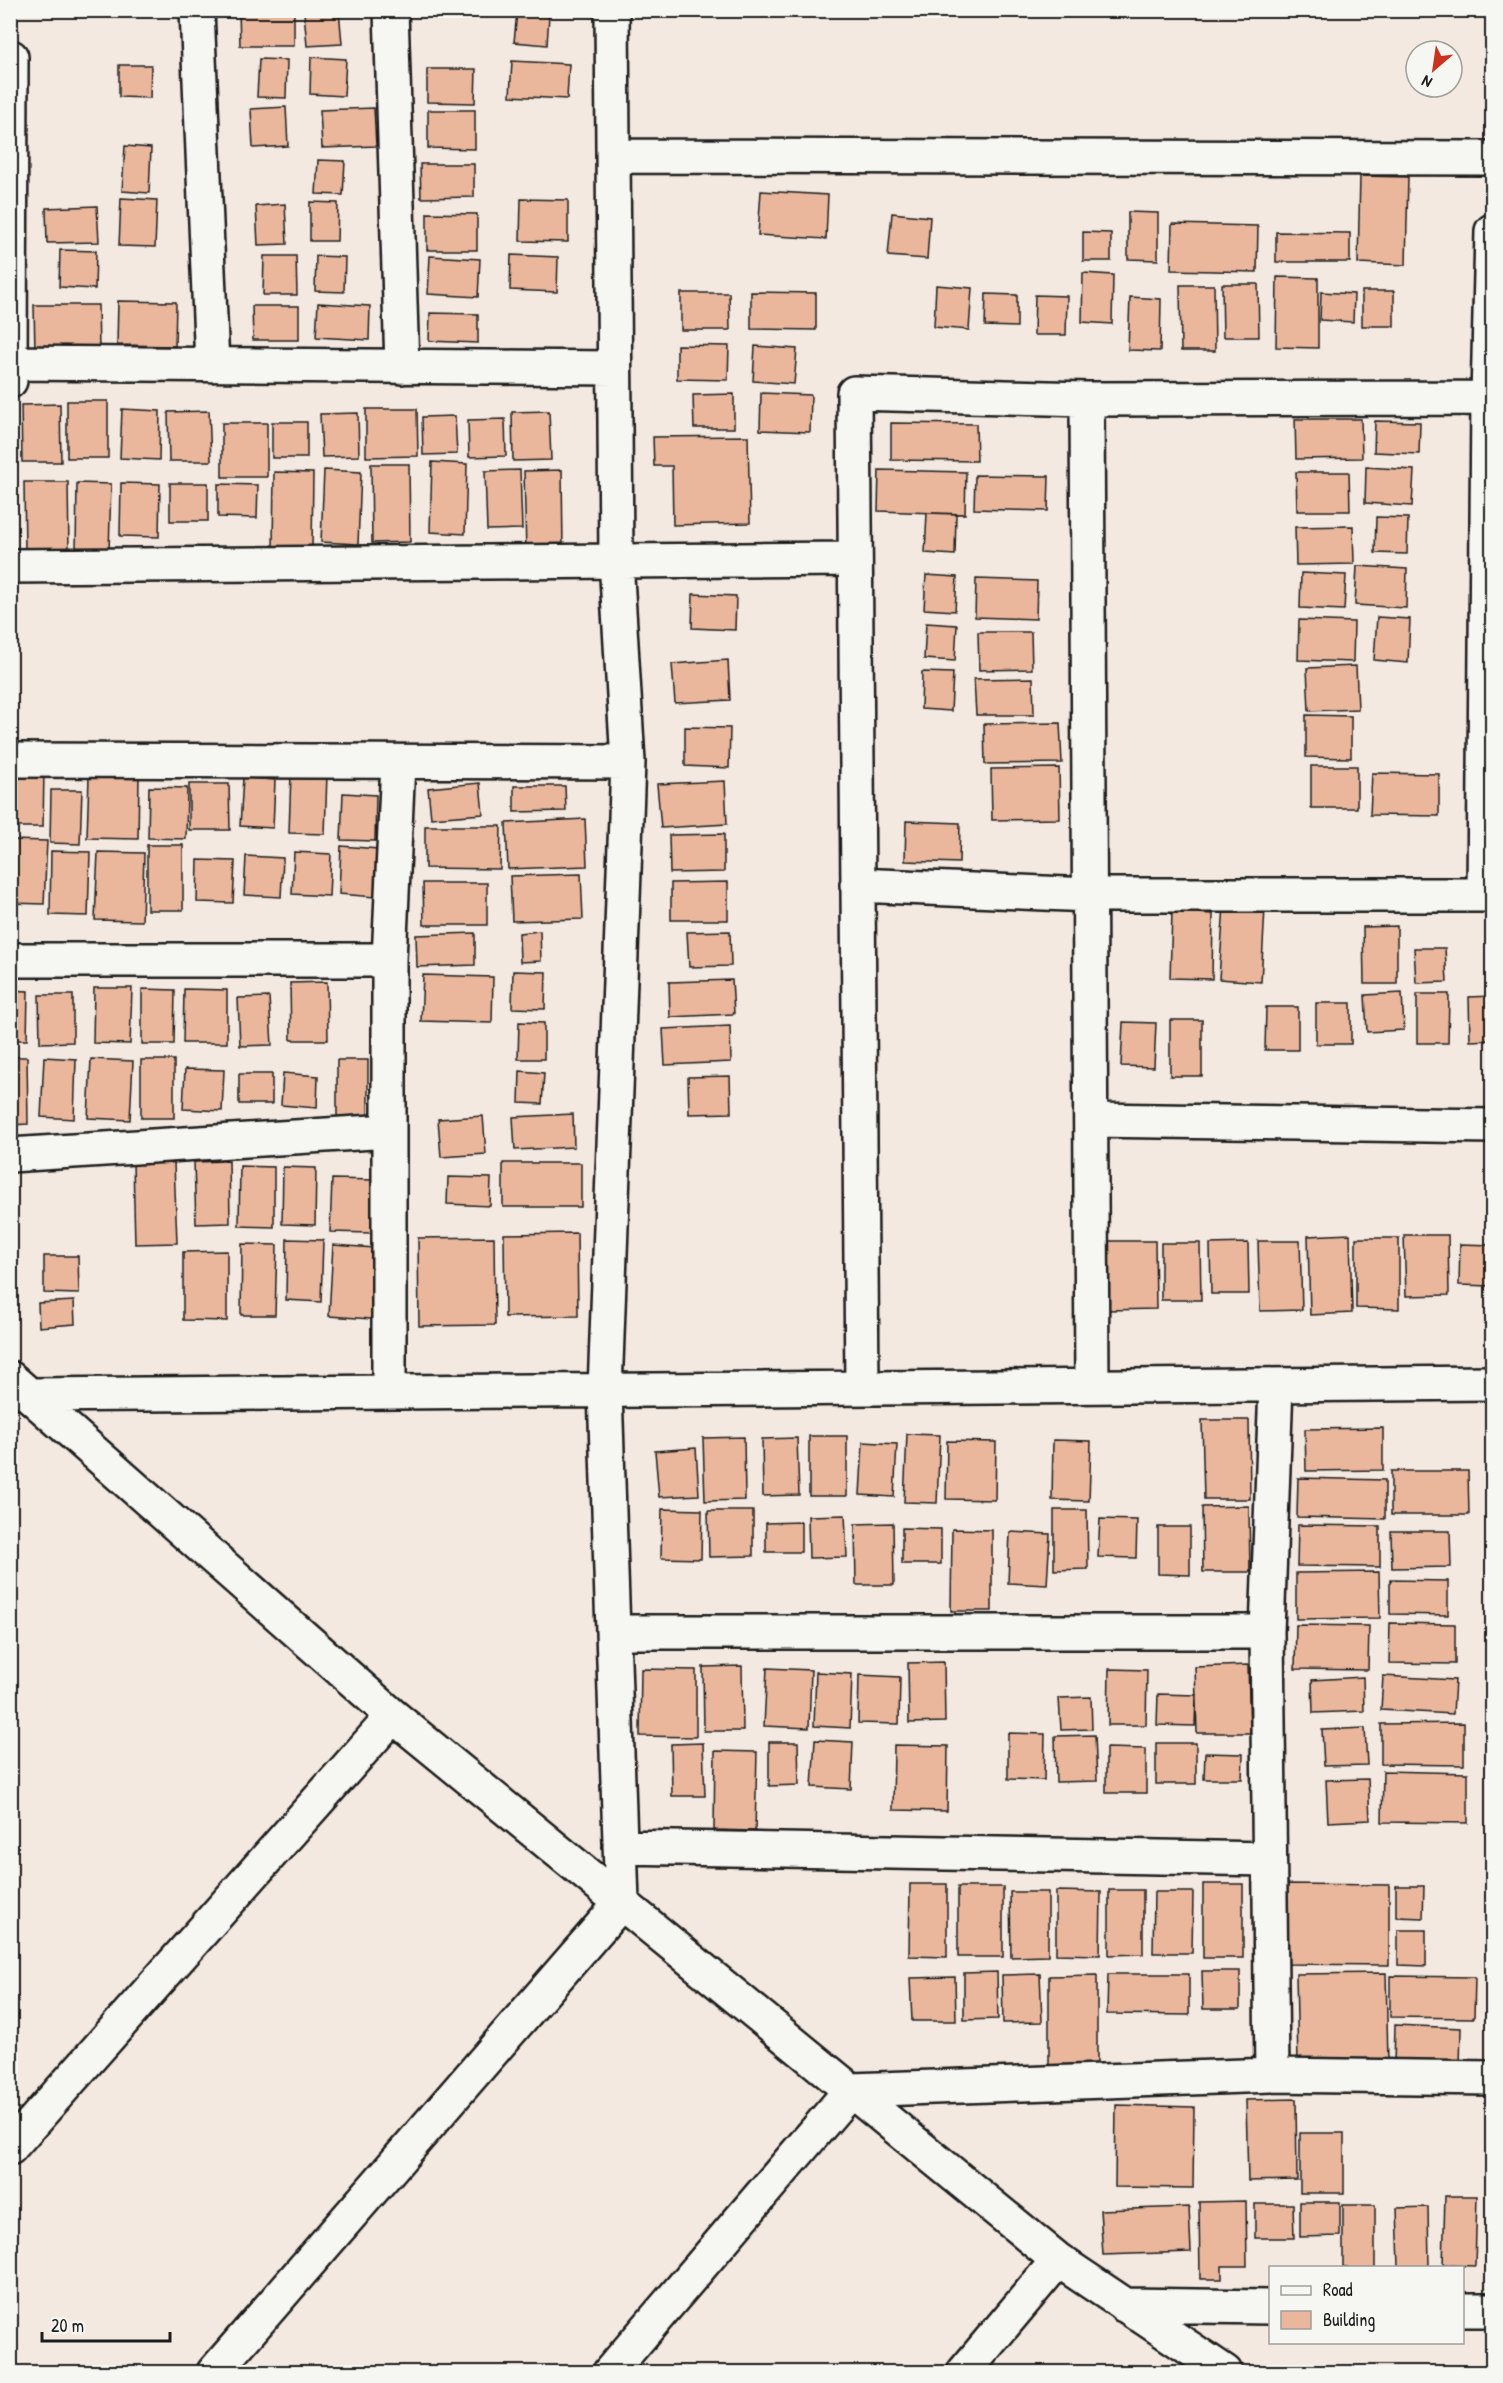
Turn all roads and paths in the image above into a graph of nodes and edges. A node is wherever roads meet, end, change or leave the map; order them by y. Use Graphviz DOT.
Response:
graph roads {
  1 [pos="197,10"];
  2 [pos="391,10"];
  3 [pos="612,10"];
  4 [pos="11,57"];
  5 [pos="612,156"];
  6 [pos="1492,158"];
  7 [pos="1492,231"];
  8 [pos="11,363"];
  9 [pos="212,365"];
  10 [pos="402,367"];
  11 [pos="614,368"];
  12 [pos="10,381"];
  13 [pos="1488,398"];
  14 [pos="1087,399"];
  15 [pos="855,559"];
  16 [pos="616,560"];
  17 [pos="10,566"];
  18 [pos="10,760"];
  19 [pos="398,762"];
  20 [pos="628,762"];
  21 [pos="857,885"];
  22 [pos="1090,895"];
  23 [pos="1488,895"];
  24 [pos="10,960"];
  25 [pos="389,960"];
  26 [pos="1091,1120"];
  27 [pos="1492,1126"];
  28 [pos="389,1131"];
  29 [pos="10,1155"];
  30 [pos="1492,1383"];
  31 [pos="1276,1385"];
  32 [pos="1092,1386"];
  33 [pos="20,1387"];
  34 [pos="862,1388"];
  35 [pos="605,1390"];
  36 [pos="389,1392"];
  37 [pos="613,1632"];
  38 [pos="1267,1632"];
  39 [pos="393,1716"];
  40 [pos="620,1847"];
  41 [pos="1269,1859"];
  42 [pos="622,1902"];
  43 [pos="1272,2075"];
  44 [pos="1492,2078"];
  45 [pos="850,2090"];
  46 [pos="10,2148"];
  47 [pos="1058,2260"];
  48 [pos="1124,2305"];
  49 [pos="1269,2307"];
  50 [pos="1464,2310"];
  51 [pos="1492,2310"];
  52 [pos="214,2373"];
  53 [pos="610,2373"];
  54 [pos="964,2373"];
  55 [pos="1225,2373"];
  1 -- 9 [label="street"];
  2 -- 10 [label="street"];
  3 -- 5 [label="street"];
  4 -- 8 [label="street"];
  5 -- 6 [label="street"];
  5 -- 11 [label="street"];
  7 -- 13 [label="street"];
  8 -- 9 [label="street"];
  8 -- 12 [label="street"];
  9 -- 10 [label="street"];
  10 -- 11 [label="street"];
  11 -- 16 [label="street"];
  13 -- 14 [label="street"];
  13 -- 23 [label="street"];
  14 -- 15 [label="street"];
  14 -- 22 [label="street"];
  15 -- 16 [label="street"];
  15 -- 21 [label="street"];
  16 -- 17 [label="street"];
  16 -- 20 [label="street"];
  18 -- 19 [label="street"];
  19 -- 20 [label="street"];
  19 -- 25 [label="street"];
  20 -- 35 [label="street"];
  21 -- 22 [label="street"];
  21 -- 34 [label="street"];
  22 -- 23 [label="street"];
  22 -- 26 [label="street"];
  24 -- 25 [label="street"];
  25 -- 28 [label="street"];
  26 -- 27 [label="street"];
  26 -- 32 [label="street"];
  28 -- 29 [label="street"];
  28 -- 36 [label="street"];
  30 -- 31 [label="street"];
  31 -- 32 [label="street"];
  31 -- 38 [label="street"];
  32 -- 34 [label="street"];
  33 -- 36 [label="street"];
  33 -- 39 [label="street"];
  34 -- 35 [label="street"];
  35 -- 36 [label="street"];
  35 -- 37 [label="street"];
  37 -- 38 [label="street"];
  37 -- 40 [label="street"];
  38 -- 41 [label="street"];
  39 -- 42 [label="street"];
  39 -- 46 [label="street"];
  40 -- 41 [label="street"];
  40 -- 42 [label="street"];
  41 -- 43 [label="street"];
  42 -- 45 [label="street"];
  42 -- 52 [label="street"];
  43 -- 44 [label="street"];
  43 -- 45 [label="street"];
  45 -- 47 [label="street"];
  45 -- 53 [label="street"];
  47 -- 48 [label="street"];
  47 -- 54 [label="street"];
  48 -- 49 [label="street"];
  48 -- 55 [label="street"];
  50 -- 51 [label="street"];
}
